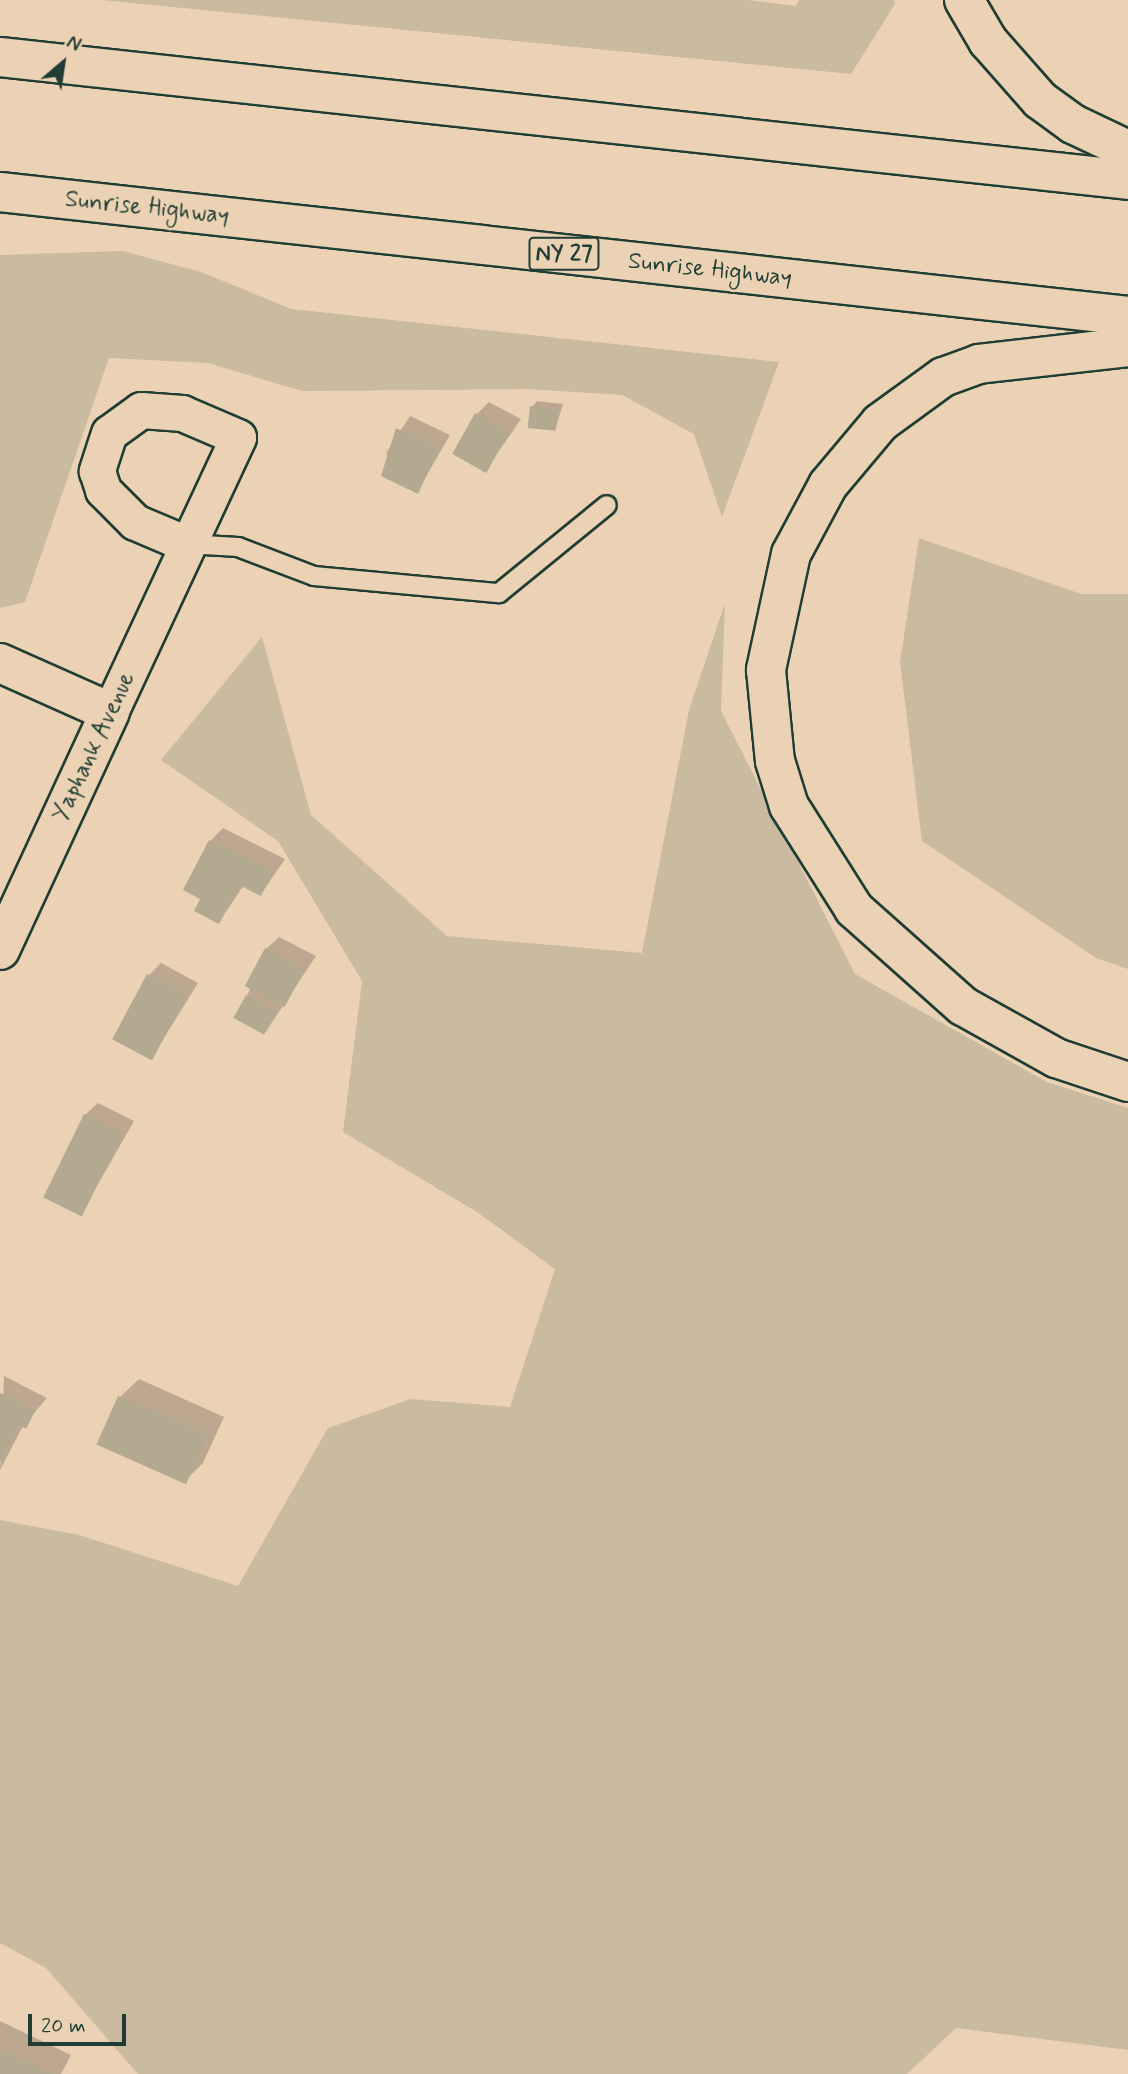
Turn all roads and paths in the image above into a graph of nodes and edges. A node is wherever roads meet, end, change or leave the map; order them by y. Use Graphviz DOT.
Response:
graph roads {
  1 [pos="964,0"];
  2 [pos="0,57"];
  3 [pos="1128,149"];
  4 [pos="1128,180"];
  5 [pos="0,192"];
  6 [pos="1128,316"];
  7 [pos="1128,347"];
  8 [pos="607,505"];
  9 [pos="187,544"];
  10 [pos="0,663"];
  11 [pos="110,712"];
  12 [pos="0,950"];
  13 [pos="1128,1082"];
  1 -- 3 [label="main road"];
  2 -- 4 [label="main road"];
  5 -- 6 [label="main road, Sunrise Highway / NY 27"];
  7 -- 13 [label="main road"];
  8 -- 9 [label="lane"];
  9 -- 9 [label="street, Yaphank Avenue"];
  9 -- 11 [label="street, Yaphank Avenue"];
  10 -- 11 [label="main road"];
  11 -- 12 [label="main road, Yaphank Avenue"];
}
